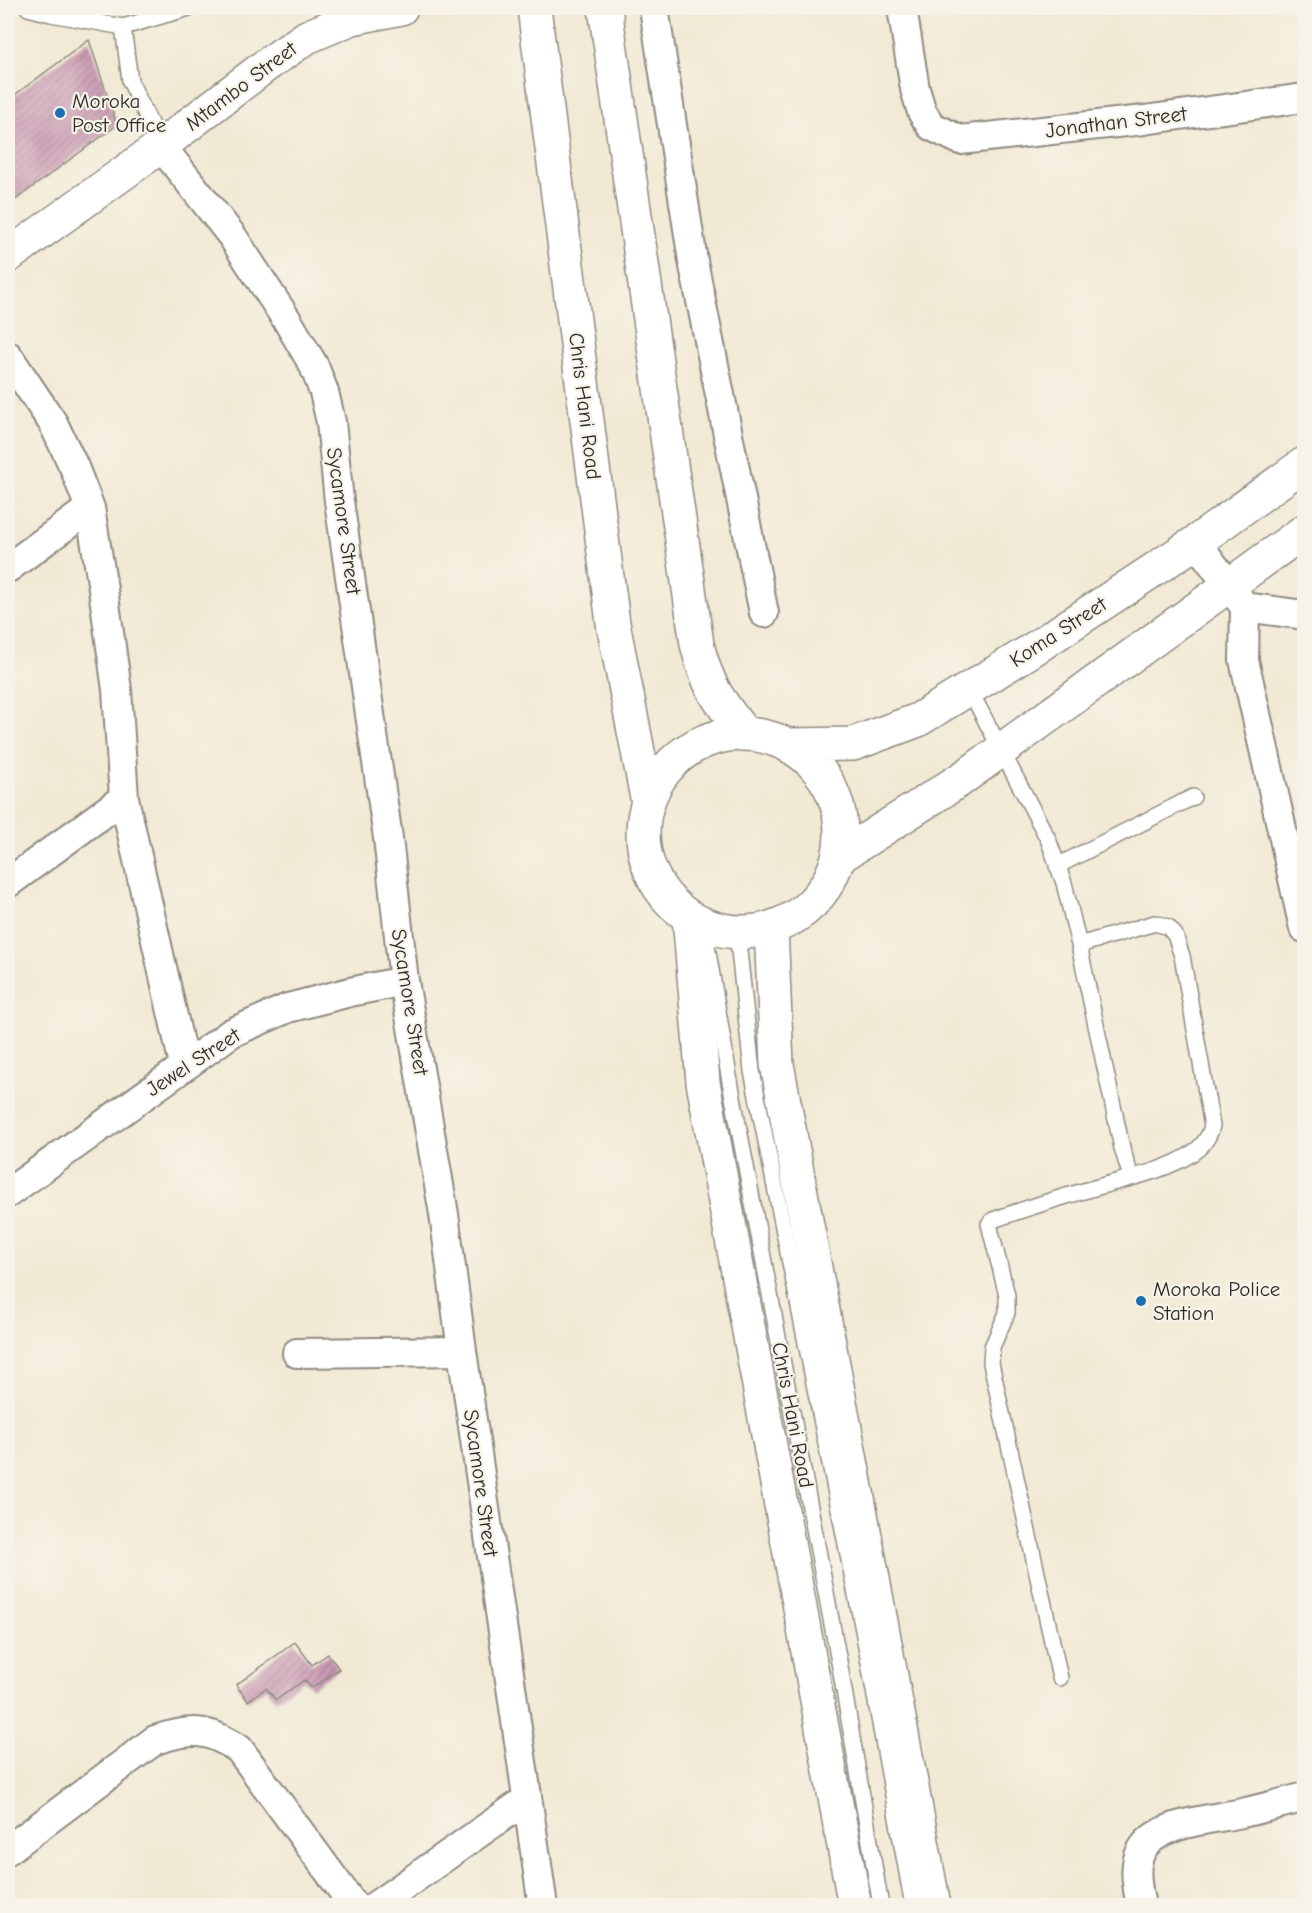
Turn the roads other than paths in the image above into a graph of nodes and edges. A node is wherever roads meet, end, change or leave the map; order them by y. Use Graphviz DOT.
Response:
graph roads {
  1 [pos="28,8"];
  2 [pos="189,8"];
  3 [pos="401,8"];
  4 [pos="534,8"];
  5 [pos="605,8"];
  6 [pos="654,8"];
  7 [pos="902,8"];
  8 [pos="174,10"];
  9 [pos="123,27"];
  10 [pos="1305,98"];
  11 [pos="161,146"];
  12 [pos="8,256"];
  13 [pos="8,356"];
  14 [pos="1305,465"];
  15 [pos="90,508"];
  16 [pos="1305,531"];
  17 [pos="1196,542"];
  18 [pos="8,568"];
  19 [pos="1237,597"];
  20 [pos="764,612"];
  21 [pos="1305,615"];
  22 [pos="969,689"];
  23 [pos="745,734"];
  24 [pos="789,745"];
  25 [pos="1002,750"];
  26 [pos="1193,797"];
  27 [pos="124,798"];
  28 [pos="648,803"];
  29 [pos="839,857"];
  30 [pos="1057,866"];
  31 [pos="654,879"];
  32 [pos="8,883"];
  33 [pos="696,921"];
  34 [pos="771,928"];
  35 [pos="1305,928"];
  36 [pos="737,932"];
  37 [pos="1079,945"];
  38 [pos="404,981"];
  39 [pos="702,1064"];
  40 [pos="184,1065"];
  41 [pos="1131,1178"];
  42 [pos="8,1193"];
  43 [pos="462,1351"];
  44 [pos="297,1353"];
  45 [pos="1060,1678"];
  46 [pos="1305,1797"];
  47 [pos="526,1800"];
  48 [pos="8,1850"];
  49 [pos="354,1905"];
  50 [pos="375,1905"];
  51 [pos="543,1905"];
  52 [pos="855,1905"];
  53 [pos="881,1905"];
  54 [pos="913,1905"];
  55 [pos="934,1905"];
  56 [pos="1141,1905"];
  1 -- 9 [label="lane"];
  2 -- 8 [label="lane"];
  3 -- 11 [label="main road, Mtambo Street"];
  4 -- 28 [label="main road, Chris Hani Road"];
  5 -- 23 [label="main road"];
  6 -- 20 [label="street"];
  7 -- 10 [label="street, Jonathan Street"];
  8 -- 9 [label="lane"];
  9 -- 11 [label="lane"];
  11 -- 12 [label="main road, Mtambo Street"];
  11 -- 38 [label="street, Sycamore Street"];
  13 -- 15 [label="street"];
  14 -- 17 [label="main road, Koma Street"];
  15 -- 18 [label="street"];
  15 -- 27 [label="street"];
  16 -- 19 [label="main road"];
  17 -- 19 [label="street"];
  17 -- 22 [label="main road, Koma Street"];
  19 -- 21 [label="street"];
  19 -- 25 [label="main road"];
  19 -- 35 [label="street"];
  22 -- 24 [label="main road, Koma Street"];
  22 -- 25 [label="lane"];
  23 -- 24 [label="main road"];
  23 -- 28 [label="main road"];
  24 -- 29 [label="main road"];
  25 -- 29 [label="main road"];
  25 -- 30 [label="lane"];
  26 -- 30 [label="lane"];
  27 -- 32 [label="street"];
  27 -- 40 [label="street"];
  28 -- 31 [label="main road"];
  29 -- 34 [label="main road"];
  30 -- 37 [label="lane"];
  31 -- 33 [label="main road"];
  31 -- 39 [label="main road, Chris Hani Road"];
  33 -- 36 [label="main road"];
  33 -- 39 [label="main road, Chris Hani Road"];
  33 -- 53 [label="lane, Chris Hani Road"];
  34 -- 36 [label="main road"];
  34 -- 55 [label="main road"];
  36 -- 54 [label="lane, Chris Hani Road"];
  37 -- 41 [label="lane"];
  37 -- 41 [label="lane"];
  38 -- 40 [label="street, Jewel Street"];
  38 -- 43 [label="street, Sycamore Street"];
  39 -- 52 [label="main road, Chris Hani Road"];
  40 -- 42 [label="street, Jewel Street"];
  41 -- 45 [label="lane"];
  43 -- 44 [label="street"];
  43 -- 47 [label="street, Sycamore Street"];
  46 -- 56 [label="street"];
  47 -- 50 [label="street"];
  47 -- 51 [label="street, Sycamore Street"];
  48 -- 49 [label="street"];
}
